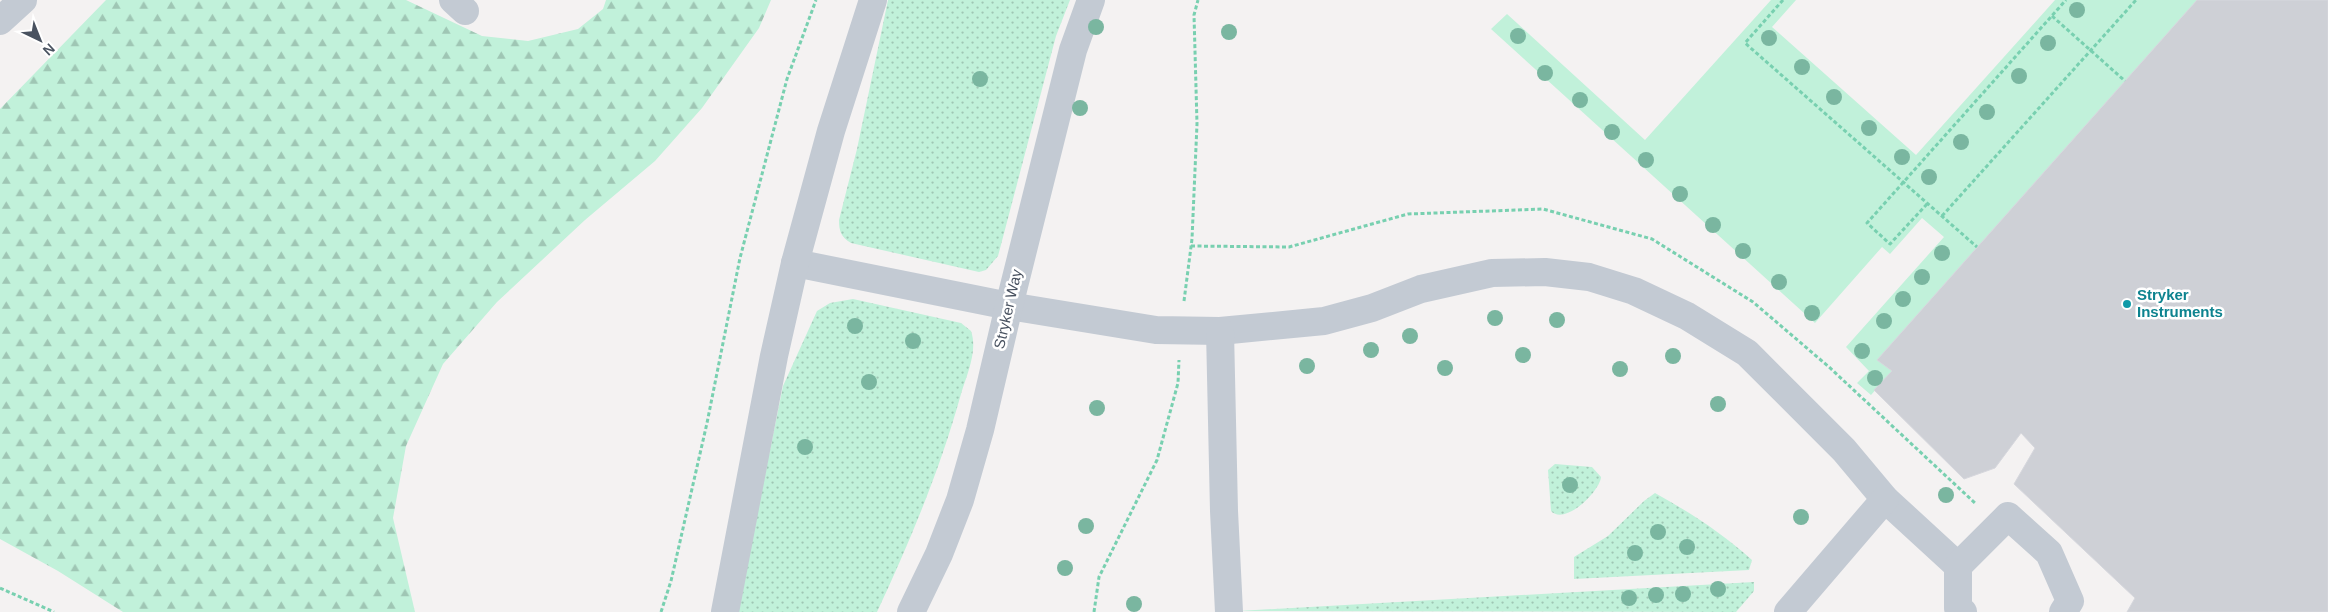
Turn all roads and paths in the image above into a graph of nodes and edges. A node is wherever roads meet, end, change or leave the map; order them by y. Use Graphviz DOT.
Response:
graph roads {
  1 [pos="23,0"];
  2 [pos="816,0"];
  3 [pos="873,0"];
  4 [pos="1091,0"];
  5 [pos="1783,0"];
  6 [pos="2066,0"];
  7 [pos="2136,0"];
  8 [pos="2052,16"];
  9 [pos="0,21"];
  10 [pos="2091,51"];
  11 [pos="2125,81"];
  12 [pos="1903,182"];
  13 [pos="1927,204"];
  14 [pos="1942,216"];
  15 [pos="1977,247"];
  16 [pos="795,262"];
  17 [pos="1008,306"];
  18 [pos="1220,331"];
  19 [pos="1885,499"];
  20 [pos="1958,566"];
  21 [pos="0,588"];
  22 [pos="54,612"];
  23 [pos="661,612"];
  24 [pos="724,612"];
  25 [pos="911,612"];
  26 [pos="1229,612"];
  27 [pos="1788,612"];
  28 [pos="1963,612"];
  29 [pos="2063,612"];
  1 -- 9 [label="street"];
  2 -- 23 [label="path"];
  3 -- 16 [label="street"];
  4 -- 17 [label="street, Stryker Way"];
  5 -- 12 [label="path"];
  6 -- 8 [label="path"];
  7 -- 10 [label="path"];
  8 -- 10 [label="path"];
  8 -- 12 [label="path"];
  10 -- 11 [label="path"];
  10 -- 14 [label="path"];
  12 -- 13 [label="path"];
  12 -- 13 [label="path"];
  13 -- 14 [label="path"];
  14 -- 15 [label="path"];
  16 -- 17 [label="street"];
  16 -- 24 [label="street"];
  17 -- 18 [label="street"];
  17 -- 25 [label="street, Stryker Way"];
  18 -- 19 [label="street"];
  18 -- 26 [label="street"];
  19 -- 20 [label="street"];
  19 -- 27 [label="street"];
  20 -- 28 [label="street"];
  20 -- 29 [label="street"];
  21 -- 22 [label="path"];
}
